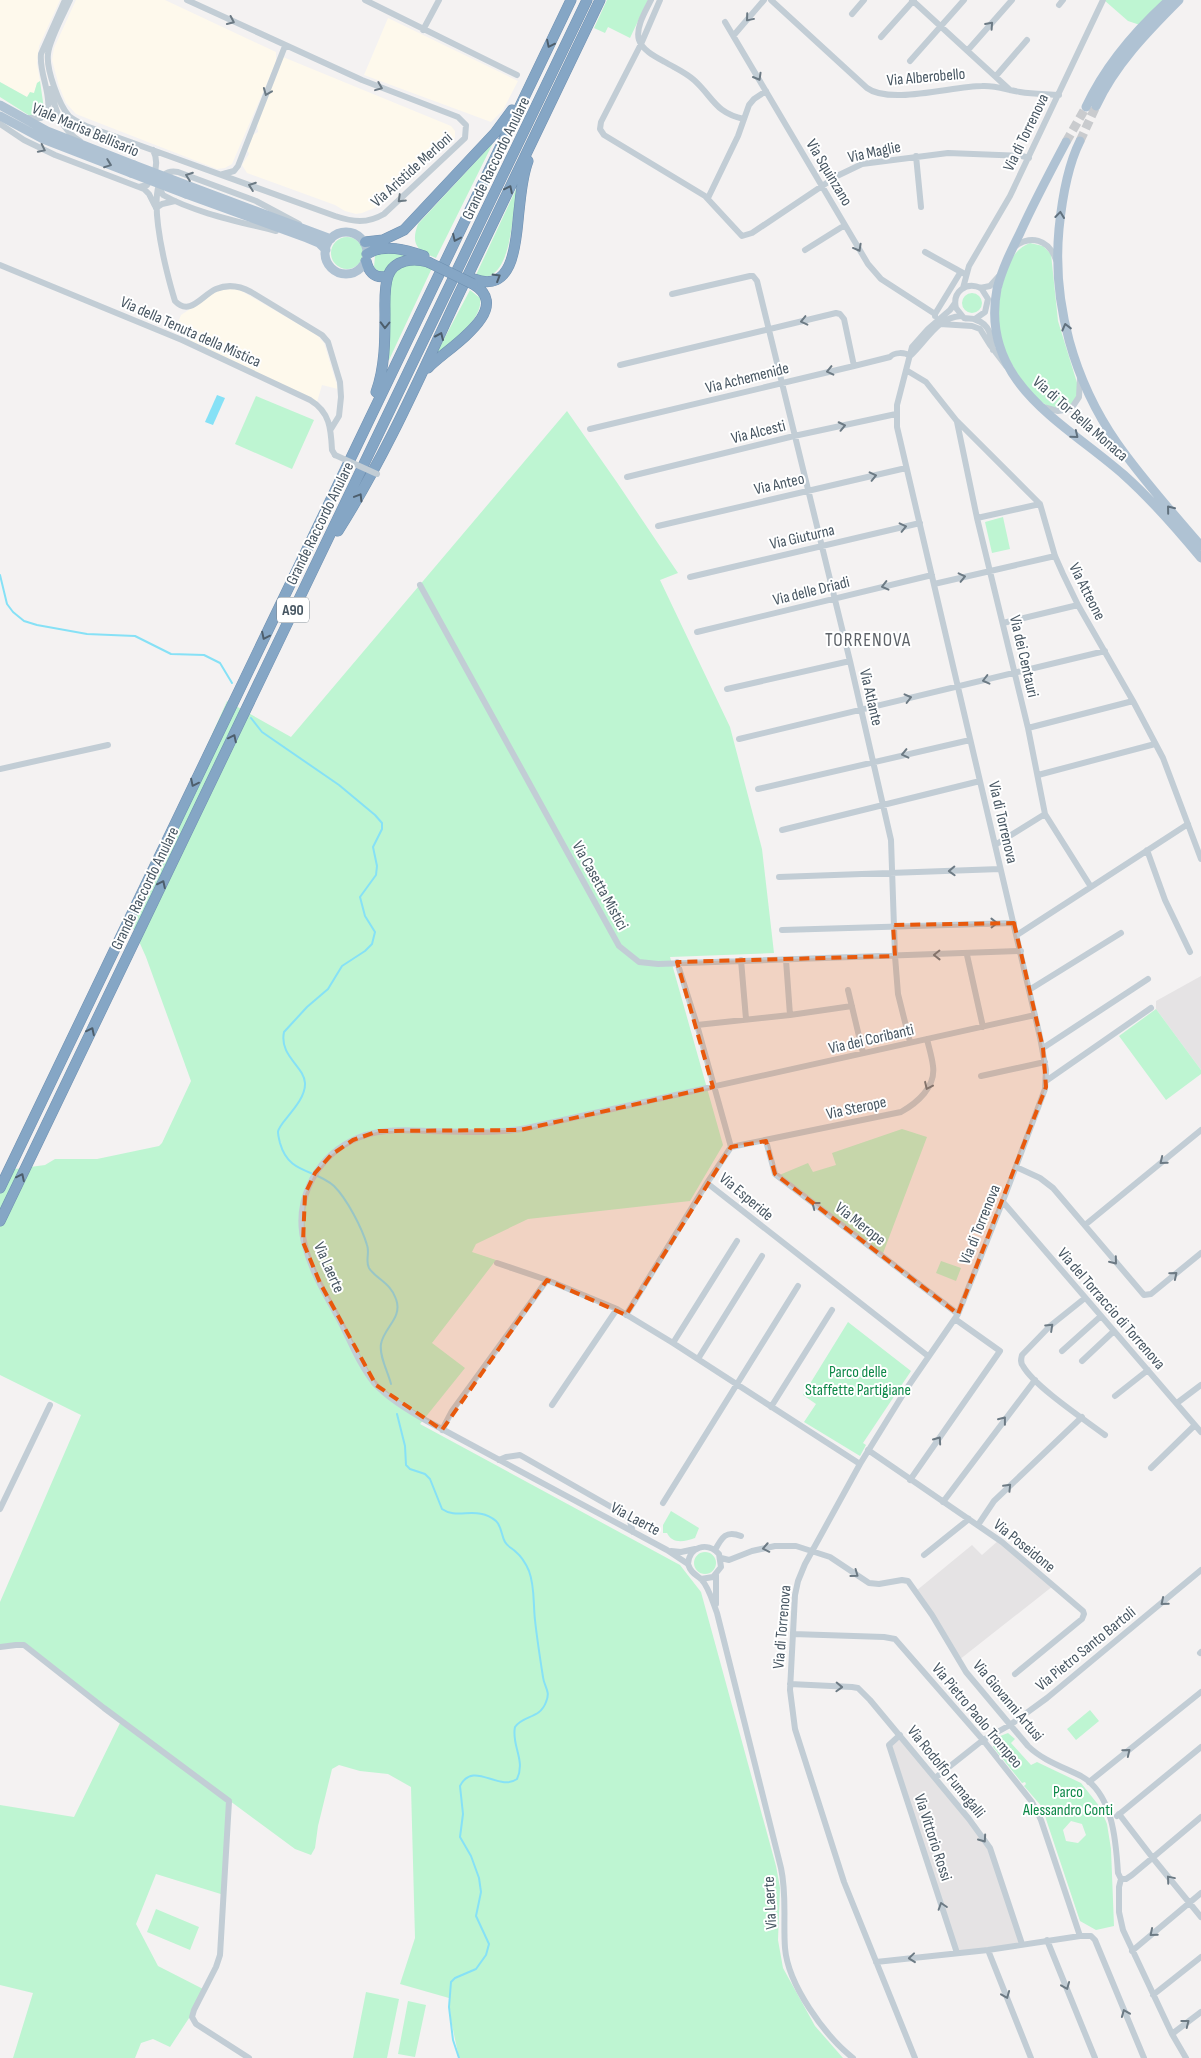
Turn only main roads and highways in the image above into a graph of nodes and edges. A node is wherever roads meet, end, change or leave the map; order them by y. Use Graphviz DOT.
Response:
graph roads {
  1 [pos="571,0"];
  2 [pos="587,0"];
  3 [pos="600,0"];
  4 [pos="1169,0"];
  5 [pos="1179,0"];
  6 [pos="528,90"];
  7 [pos="0,105"];
  8 [pos="1096,106"];
  9 [pos="1086,107"];
  10 [pos="544,115"];
  11 [pos="0,116"];
  12 [pos="1080,141"];
  13 [pos="1066,142"];
  14 [pos="131,167"];
  15 [pos="310,235"];
  16 [pos="331,239"];
  17 [pos="365,242"];
  18 [pos="326,250"];
  19 [pos="367,258"];
  20 [pos="430,260"];
  21 [pos="388,276"];
  22 [pos="473,282"];
  23 [pos="418,383"];
  24 [pos="365,428"];
  25 [pos="1201,546"];
  26 [pos="1201,558"];
  27 [pos="314,567"];
  28 [pos="0,1188"];
  29 [pos="0,1221"];
  1 -- 6 [label="highway, Grande Raccordo Anulare / A90, one-way"];
  2 -- 27 [label="highway, Grande Raccordo Anulare / A90"];
  3 -- 10 [label="highway"];
  4 -- 9 [label="main road"];
  5 -- 8 [label="main road"];
  6 -- 17 [label="highway"];
  6 -- 24 [label="highway, Grande Raccordo Anulare / A90, one-way"];
  7 -- 14 [label="main road, Viale Marisa Bellisario"];
  22 -- 10 [label="highway, one-way"];
  23 -- 10 [label="highway, one-way"];
  11 -- 14 [label="main road, Viale Marisa Bellisario, one-way"];
  25 -- 12 [label="main road, Via di Tor Bella Monaca, one-way"];
  13 -- 26 [label="main road, Via di Tor Bella Monaca, one-way"];
  14 -- 15 [label="main road, Viale Marisa Bellisario, bridge"];
  15 -- 16 [label="main road, Viale Marisa Bellisario"];
  15 -- 18 [label="main road, Viale Marisa Bellisario"];
  16 -- 17 [label="main road"];
  16 -- 18 [label="main road"];
  17 -- 19 [label="main road"];
  18 -- 19 [label="main road, Viale Marisa Bellisario"];
  19 -- 20 [label="highway"];
  19 -- 21 [label="highway"];
  20 -- 21 [label="highway"];
  20 -- 22 [label="highway, bridge"];
  21 -- 24 [label="highway, one-way"];
  22 -- 23 [label="highway"];
  27 -- 23 [label="highway, one-way"];
  24 -- 28 [label="highway, Grande Raccordo Anulare / A90, one-way"];
  29 -- 27 [label="highway, Grande Raccordo Anulare / A90, one-way"];
}
